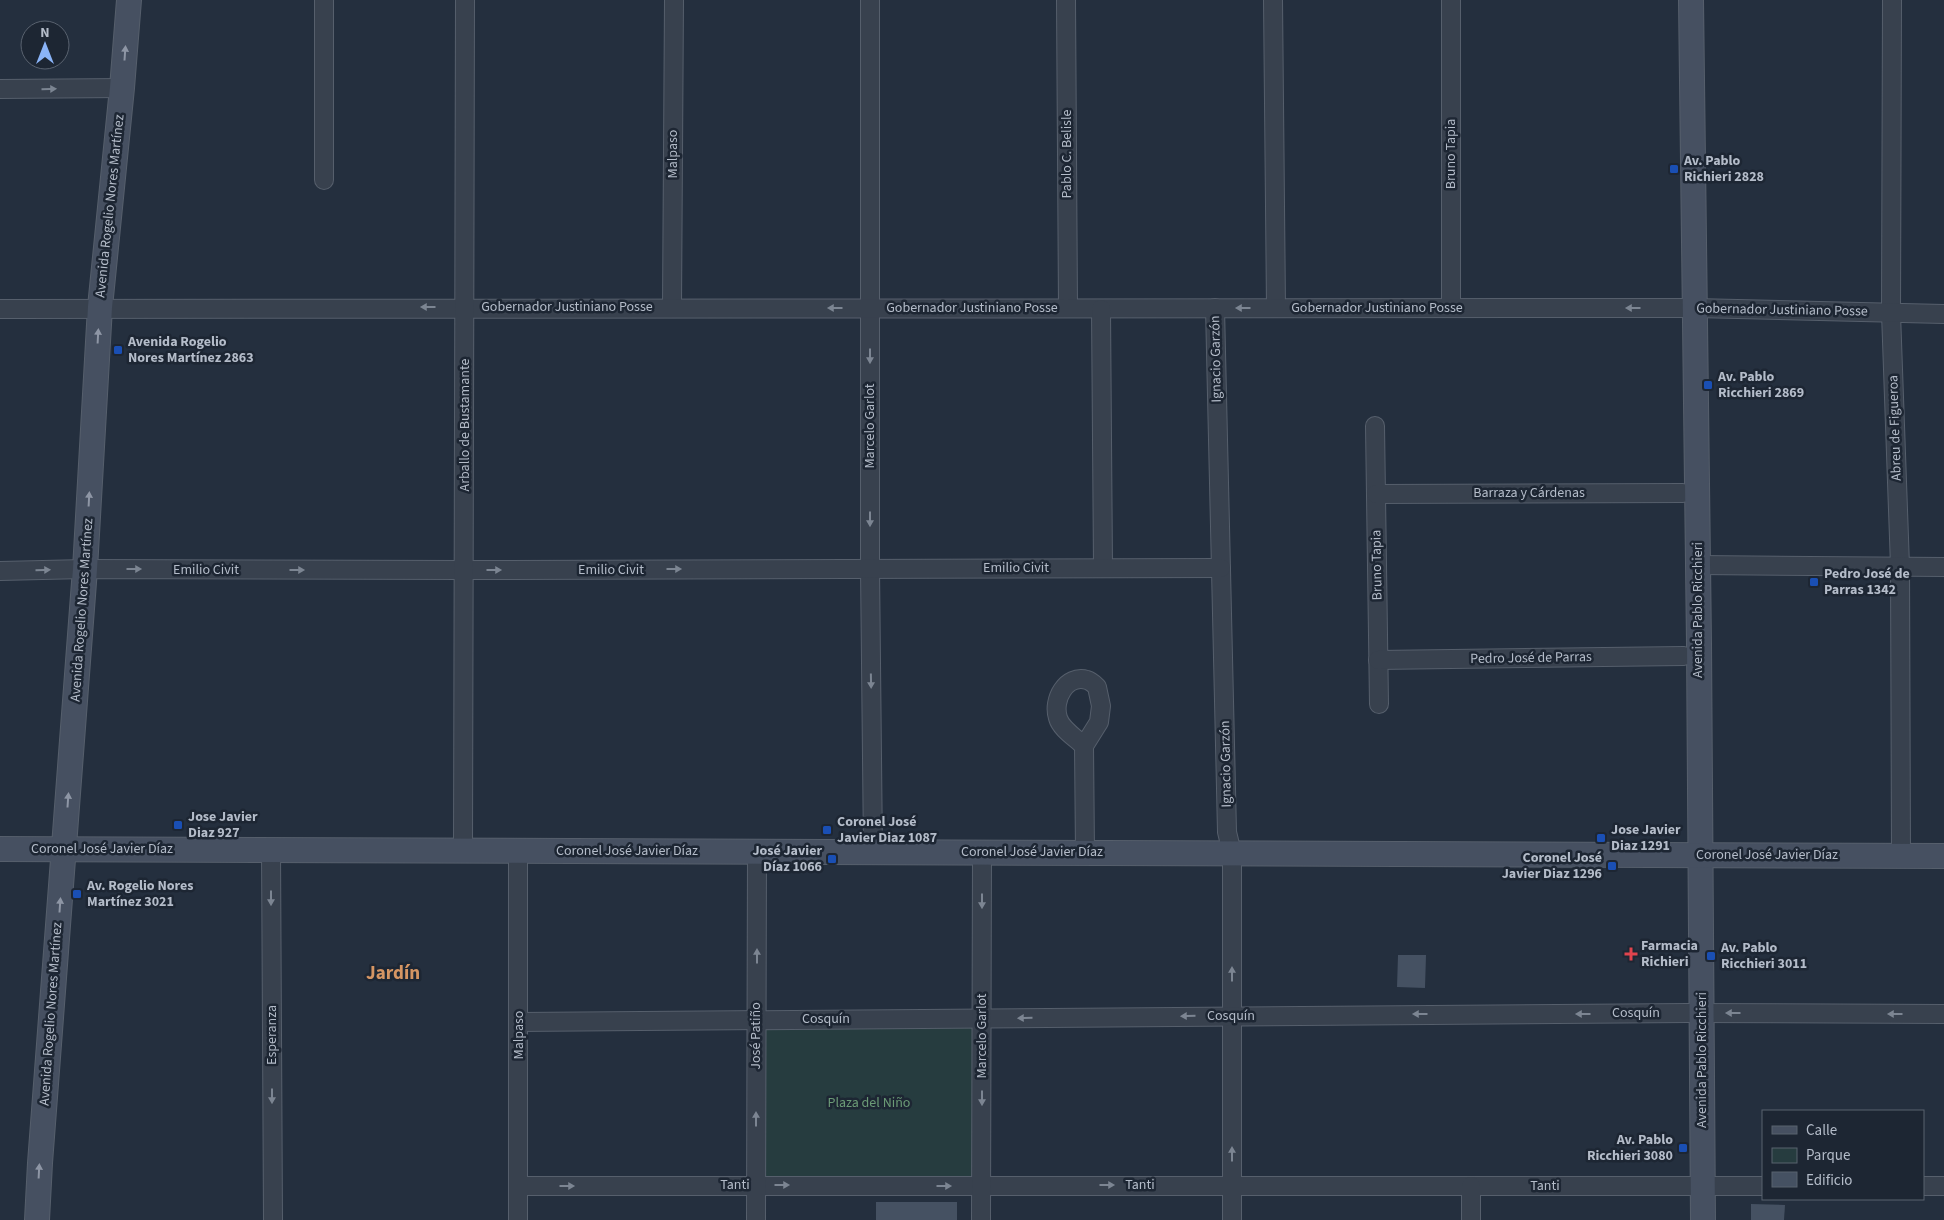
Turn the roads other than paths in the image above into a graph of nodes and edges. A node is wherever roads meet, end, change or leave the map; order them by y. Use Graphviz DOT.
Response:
graph roads {
  1 [pos="129,0"];
  2 [pos="324,0"];
  3 [pos="465,0"];
  4 [pos="674,0"];
  5 [pos="870,0"];
  6 [pos="1066,0"];
  7 [pos="1273,0"];
  8 [pos="1451,0"];
  9 [pos="1679,0"];
  10 [pos="1692,0"];
  11 [pos="1892,0"];
  12 [pos="122,88"];
  13 [pos="0,89"];
  14 [pos="324,180"];
  15 [pos="100,307"];
  16 [pos="466,307"];
  17 [pos="672,307"];
  18 [pos="870,308"];
  19 [pos="1068,308"];
  20 [pos="1215,308"];
  21 [pos="1276,308"];
  22 [pos="1451,308"];
  23 [pos="1688,308"];
  24 [pos="0,309"];
  25 [pos="1102,309"];
  26 [pos="1891,313"];
  27 [pos="1944,314"];
  28 [pos="1375,426"];
  29 [pos="1683,493"];
  30 [pos="1376,494"];
  31 [pos="1698,565"];
  32 [pos="1900,566"];
  33 [pos="1103,567"];
  34 [pos="1944,567"];
  35 [pos="870,568"];
  36 [pos="1222,568"];
  37 [pos="85,569"];
  38 [pos="464,570"];
  39 [pos="0,571"];
  40 [pos="1684,656"];
  41 [pos="1378,660"];
  42 [pos="1379,704"];
  43 [pos="1084,746"];
  44 [pos="0,849"];
  45 [pos="64,849"];
  46 [pos="271,850"];
  47 [pos="463,850"];
  48 [pos="518,850"];
  49 [pos="757,851"];
  50 [pos="873,852"];
  51 [pos="982,852"];
  52 [pos="1085,852"];
  53 [pos="1232,853"];
  54 [pos="1693,855"];
  55 [pos="1901,856"];
  56 [pos="1944,856"];
  57 [pos="1694,1013"];
  58 [pos="1944,1014"];
  59 [pos="1232,1016"];
  60 [pos="982,1018"];
  61 [pos="756,1020"];
  62 [pos="519,1022"];
  63 [pos="756,1185"];
  64 [pos="1232,1185"];
  65 [pos="518,1186"];
  66 [pos="982,1186"];
  67 [pos="1471,1186"];
  68 [pos="1762,1186"];
  69 [pos="1924,1186"];
  70 [pos="1944,1186"];
  71 [pos="1696,1187"];
  72 [pos="37,1220"];
  73 [pos="273,1220"];
  74 [pos="518,1220"];
  75 [pos="756,1220"];
  76 [pos="981,1220"];
  77 [pos="1232,1220"];
  78 [pos="1471,1220"];
  79 [pos="1690,1220"];
  80 [pos="1703,1220"];
  12 -- 1 [label="main road, Avenida Rogelio Nores Martínez, one-way"];
  2 -- 14 [label="street"];
  3 -- 16 [label="street, Arballo de Bustamante"];
  4 -- 17 [label="street, Malpaso"];
  5 -- 18 [label="street, Marcelo Garlot"];
  6 -- 19 [label="street, Pablo C. Belisle"];
  7 -- 21 [label="street"];
  8 -- 22 [label="street, Bruno Tapia"];
  9 -- 23 [label="main road, Avenida Pablo Ricchieri"];
  10 -- 23 [label="main road, Avenida Pablo Ricchieri"];
  11 -- 26 [label="street, Abreu de Figueroa"];
  13 -- 12 [label="street, one-way"];
  12 -- 15 [label="main road, Avenida Rogelio Nores Martínez"];
  16 -- 15 [label="street, Gobernador Justiniano Posse, one-way"];
  15 -- 24 [label="street, Gobernador Justiniano Posse"];
  37 -- 15 [label="main road, Avenida Rogelio Nores Martínez, one-way"];
  16 -- 17 [label="street, Gobernador Justiniano Posse"];
  16 -- 38 [label="street, Arballo de Bustamante"];
  18 -- 17 [label="street, Gobernador Justiniano Posse, one-way"];
  18 -- 19 [label="street, Gobernador Justiniano Posse"];
  18 -- 35 [label="street, Marcelo Garlot, one-way"];
  19 -- 25 [label="street, Gobernador Justiniano Posse"];
  21 -- 20 [label="street, Gobernador Justiniano Posse, one-way"];
  20 -- 25 [label="street, Gobernador Justiniano Posse"];
  20 -- 36 [label="street, Ignacio Garzón"];
  21 -- 22 [label="street, Gobernador Justiniano Posse"];
  23 -- 22 [label="street, Gobernador Justiniano Posse, one-way"];
  23 -- 26 [label="street, Gobernador Justiniano Posse"];
  23 -- 29 [label="main road, Avenida Pablo Ricchieri"];
  23 -- 31 [label="main road, Avenida Pablo Ricchieri"];
  25 -- 33 [label="street"];
  26 -- 27 [label="street, Gobernador Justiniano Posse"];
  26 -- 32 [label="street, Abreu de Figueroa"];
  28 -- 30 [label="street, Bruno Tapia"];
  29 -- 30 [label="street, Barraza y Cárdenas"];
  29 -- 40 [label="main road, Avenida Pablo Ricchieri"];
  30 -- 41 [label="street, Bruno Tapia"];
  31 -- 32 [label="street"];
  31 -- 54 [label="main road, Avenida Pablo Ricchieri"];
  32 -- 34 [label="street"];
  32 -- 55 [label="street, Abreu de Figueroa"];
  33 -- 35 [label="street, Emilio Civit"];
  33 -- 36 [label="street, Emilio Civit"];
  38 -- 35 [label="street, Emilio Civit, one-way"];
  35 -- 50 [label="street, Marcelo Garlot, one-way"];
  36 -- 53 [label="street, Ignacio Garzón"];
  37 -- 38 [label="street, Emilio Civit, one-way"];
  39 -- 37 [label="street, Emilio Civit, one-way"];
  45 -- 37 [label="main road, Avenida Rogelio Nores Martínez, one-way"];
  38 -- 47 [label="street, Arballo de Bustamante"];
  40 -- 41 [label="street, Pedro José de Parras"];
  40 -- 54 [label="main road, Avenida Pablo Ricchieri"];
  41 -- 42 [label="street, Bruno Tapia"];
  43 -- 52 [label="street"];
  44 -- 45 [label="main road, Coronel José Javier Díaz"];
  45 -- 46 [label="main road, Coronel José Javier Díaz"];
  72 -- 45 [label="main road, Avenida Rogelio Nores Martínez, one-way"];
  46 -- 47 [label="main road, Coronel José Javier Díaz"];
  46 -- 73 [label="street, Esperanza, one-way"];
  47 -- 48 [label="main road, Coronel José Javier Díaz"];
  48 -- 49 [label="main road, Coronel José Javier Díaz"];
  48 -- 62 [label="street, Malpaso"];
  49 -- 50 [label="main road, Coronel José Javier Díaz"];
  61 -- 49 [label="street, José Patiño, one-way"];
  50 -- 51 [label="main road, Coronel José Javier Díaz"];
  51 -- 52 [label="main road, Coronel José Javier Díaz"];
  51 -- 60 [label="street, Marcelo Garlot, one-way"];
  52 -- 53 [label="main road, Coronel José Javier Díaz"];
  53 -- 54 [label="main road, Coronel José Javier Díaz"];
  59 -- 53 [label="street, Ignacio Garzón, one-way"];
  54 -- 55 [label="main road, Coronel José Javier Díaz"];
  54 -- 57 [label="main road, Avenida Pablo Ricchieri"];
  55 -- 56 [label="main road, Coronel José Javier Díaz"];
  58 -- 57 [label="street, Cosquín, one-way"];
  57 -- 59 [label="street, Cosquín, one-way"];
  57 -- 71 [label="main road, Avenida Pablo Ricchieri"];
  59 -- 60 [label="street, Cosquín, one-way"];
  64 -- 59 [label="street, Ignacio Garzón, one-way"];
  60 -- 61 [label="street, Cosquín"];
  60 -- 66 [label="street, Marcelo Garlot, one-way"];
  61 -- 62 [label="street, Cosquín"];
  63 -- 61 [label="street, José Patiño, one-way"];
  62 -- 65 [label="street, Malpaso"];
  65 -- 63 [label="street, Tanti, one-way"];
  63 -- 66 [label="street, Tanti, one-way"];
  63 -- 75 [label="street, José Patiño"];
  66 -- 64 [label="street, Tanti, one-way"];
  64 -- 67 [label="street, Tanti"];
  64 -- 77 [label="street, Ignacio Garzón"];
  65 -- 74 [label="street, Malpaso"];
  66 -- 76 [label="street, Marcelo Garlot"];
  67 -- 71 [label="street, Tanti"];
  67 -- 78 [label="street"];
  68 -- 71 [label="street, Tanti"];
  69 -- 70 [label="street"];
  71 -- 79 [label="main road, Avenida Pablo Ricchieri"];
  71 -- 80 [label="main road, Avenida Pablo Ricchieri"];
}
